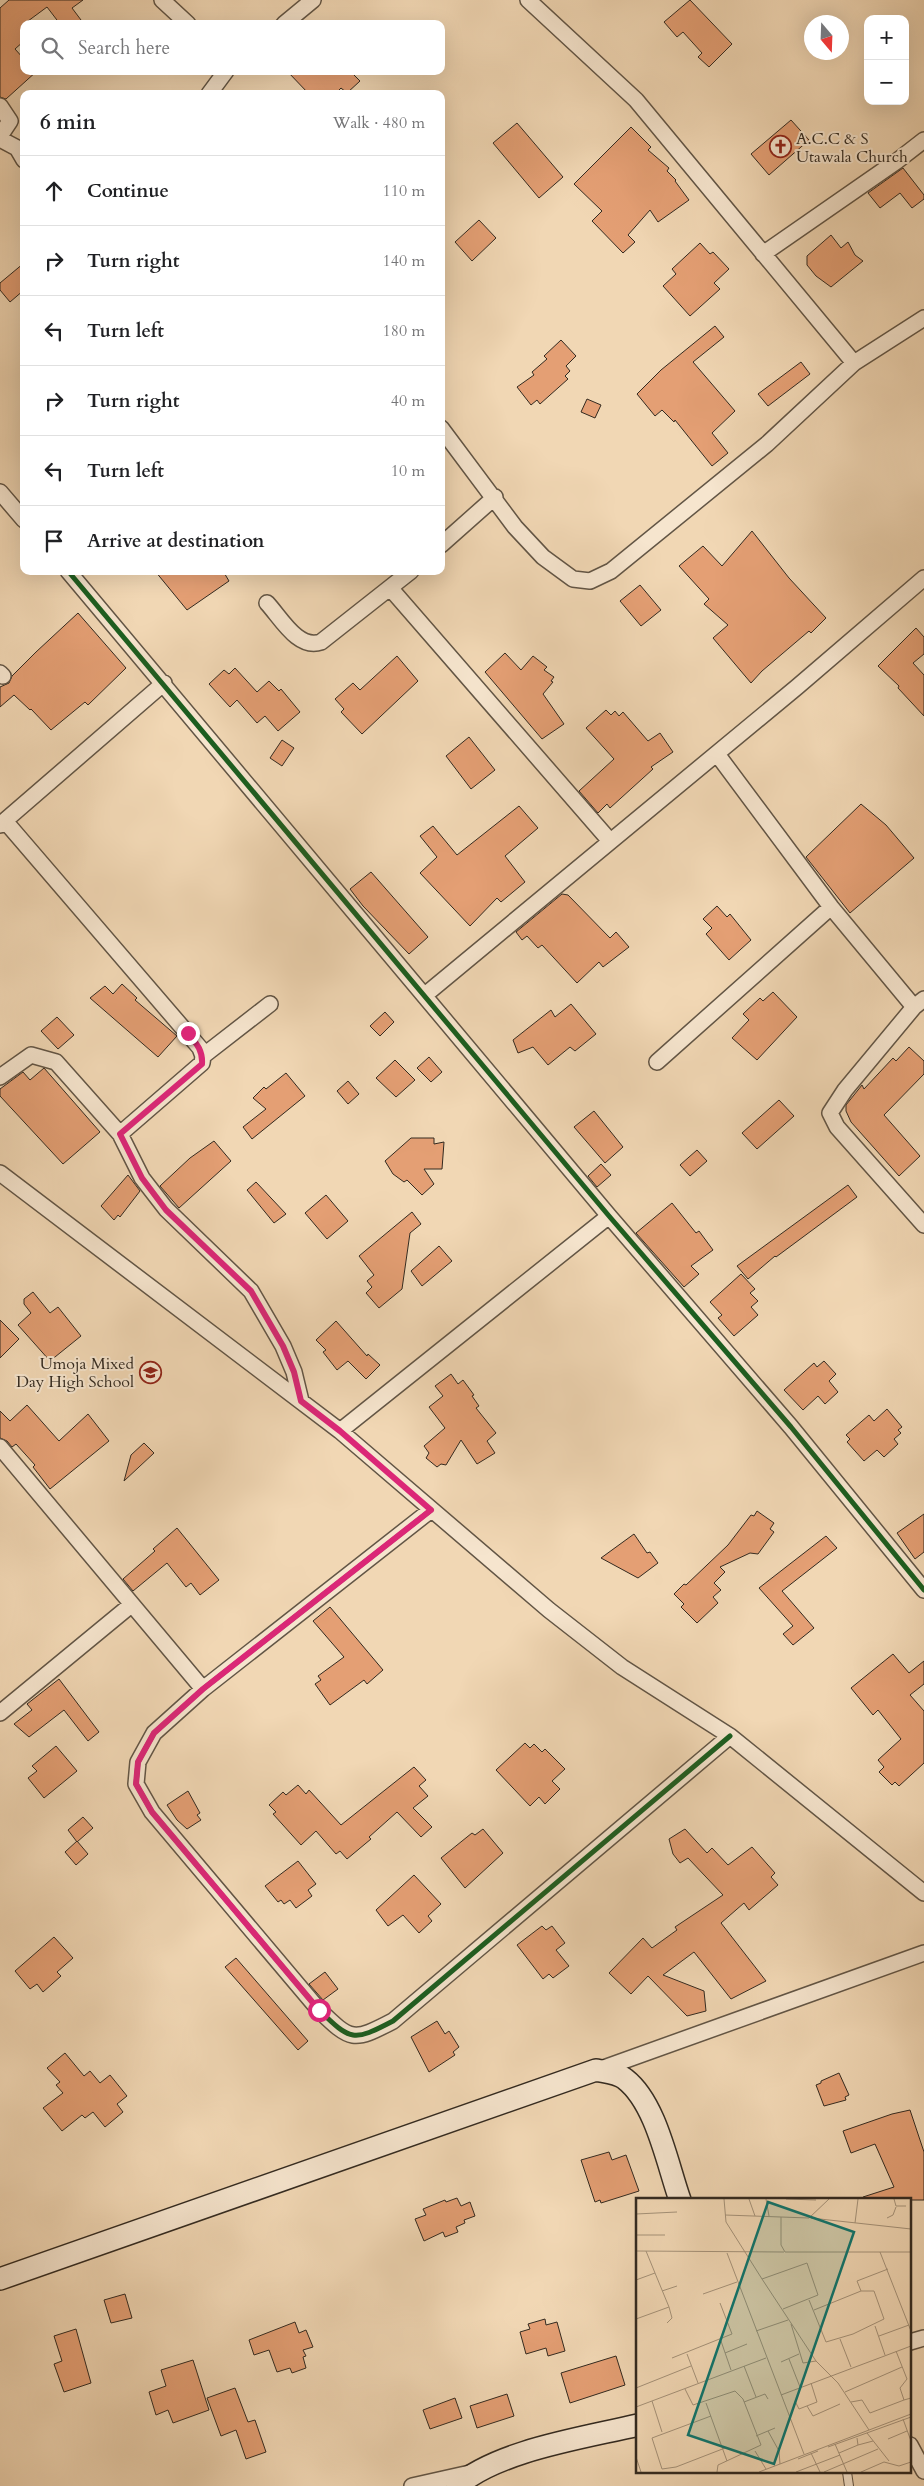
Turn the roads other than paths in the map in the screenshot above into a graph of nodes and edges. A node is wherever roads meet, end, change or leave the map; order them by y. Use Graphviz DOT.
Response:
graph roads {
  1 [pos="162,0"];
  2 [pos="313,0"];
  3 [pos="528,0"];
  4 [pos="184,20"];
  5 [pos="289,20"];
  6 [pos="223,75"];
  7 [pos="212,90"];
  8 [pos="0,106"];
  9 [pos="0,138"];
  10 [pos="924,140"];
  11 [pos="20,153"];
  12 [pos="763,254"];
  13 [pos="924,318"];
  14 [pos="854,363"];
  15 [pos="445,433"];
  16 [pos="0,492"];
  17 [pos="494,498"];
  18 [pos="20,515"];
  19 [pos="445,541"];
  20 [pos="71,575"];
  21 [pos="407,575"];
  22 [pos="924,578"];
  23 [pos="391,590"];
  24 [pos="267,603"];
  25 [pos="164,683"];
  26 [pos="717,754"];
  27 [pos="2,823"];
  28 [pos="610,840"];
  29 [pos="832,907"];
  30 [pos="425,995"];
  31 [pos="919,1003"];
  32 [pos="270,1004"];
  33 [pos="203,1056"];
  34 [pos="657,1062"];
  35 [pos="0,1077"];
  36 [pos="120,1134"];
  37 [pos="0,1173"];
  38 [pos="609,1216"];
  39 [pos="924,1225"];
  40 [pos="301,1401"];
  41 [pos="340,1431"];
  42 [pos="0,1447"];
  43 [pos="431,1510"];
  44 [pos="924,1590"];
  45 [pos="131,1604"];
  46 [pos="203,1689"];
  47 [pos="0,1713"];
  48 [pos="730,1736"];
  49 [pos="924,1893"];
  50 [pos="924,1953"];
  51 [pos="596,2070"];
  52 [pos="679,2198"];
  53 [pos="0,2278"];
  54 [pos="636,2425"];
  55 [pos="912,2449"];
  56 [pos="924,2470"];
  57 [pos="474,2472"];
  58 [pos="412,2486"];
  59 [pos="457,2486"];
  1 -- 4 [label="street"];
  2 -- 5 [label="street"];
  3 -- 12 [label="street"];
  6 -- 7 [label="street"];
  8 -- 9 [label="street"];
  9 -- 11 [label="street"];
  10 -- 12 [label="street"];
  12 -- 14 [label="street"];
  13 -- 14 [label="street"];
  14 -- 17 [label="street"];
  15 -- 17 [label="street"];
  16 -- 18 [label="street"];
  17 -- 19 [label="street"];
  20 -- 25 [label="street"];
  21 -- 23 [label="street"];
  22 -- 26 [label="street"];
  23 -- 24 [label="street"];
  23 -- 28 [label="street"];
  25 -- 27 [label="street"];
  25 -- 30 [label="street"];
  26 -- 28 [label="street"];
  26 -- 29 [label="street"];
  27 -- 33 [label="street"];
  28 -- 30 [label="street"];
  29 -- 31 [label="street"];
  29 -- 34 [label="street"];
  30 -- 38 [label="street"];
  31 -- 39 [label="street"];
  32 -- 33 [label="street"];
  33 -- 36 [label="street"];
  35 -- 36 [label="street"];
  36 -- 40 [label="street"];
  37 -- 40 [label="street"];
  38 -- 41 [label="street"];
  38 -- 44 [label="street"];
  40 -- 41 [label="street"];
  41 -- 43 [label="street"];
  42 -- 45 [label="street"];
  43 -- 46 [label="street"];
  43 -- 48 [label="street"];
  45 -- 46 [label="street"];
  45 -- 47 [label="street"];
  46 -- 48 [label="street"];
  48 -- 49 [label="street"];
  50 -- 51 [label="street"];
  51 -- 52 [label="street"];
  51 -- 53 [label="street"];
  54 -- 57 [label="street"];
  55 -- 56 [label="street"];
  57 -- 58 [label="street"];
  57 -- 59 [label="street"];
}
